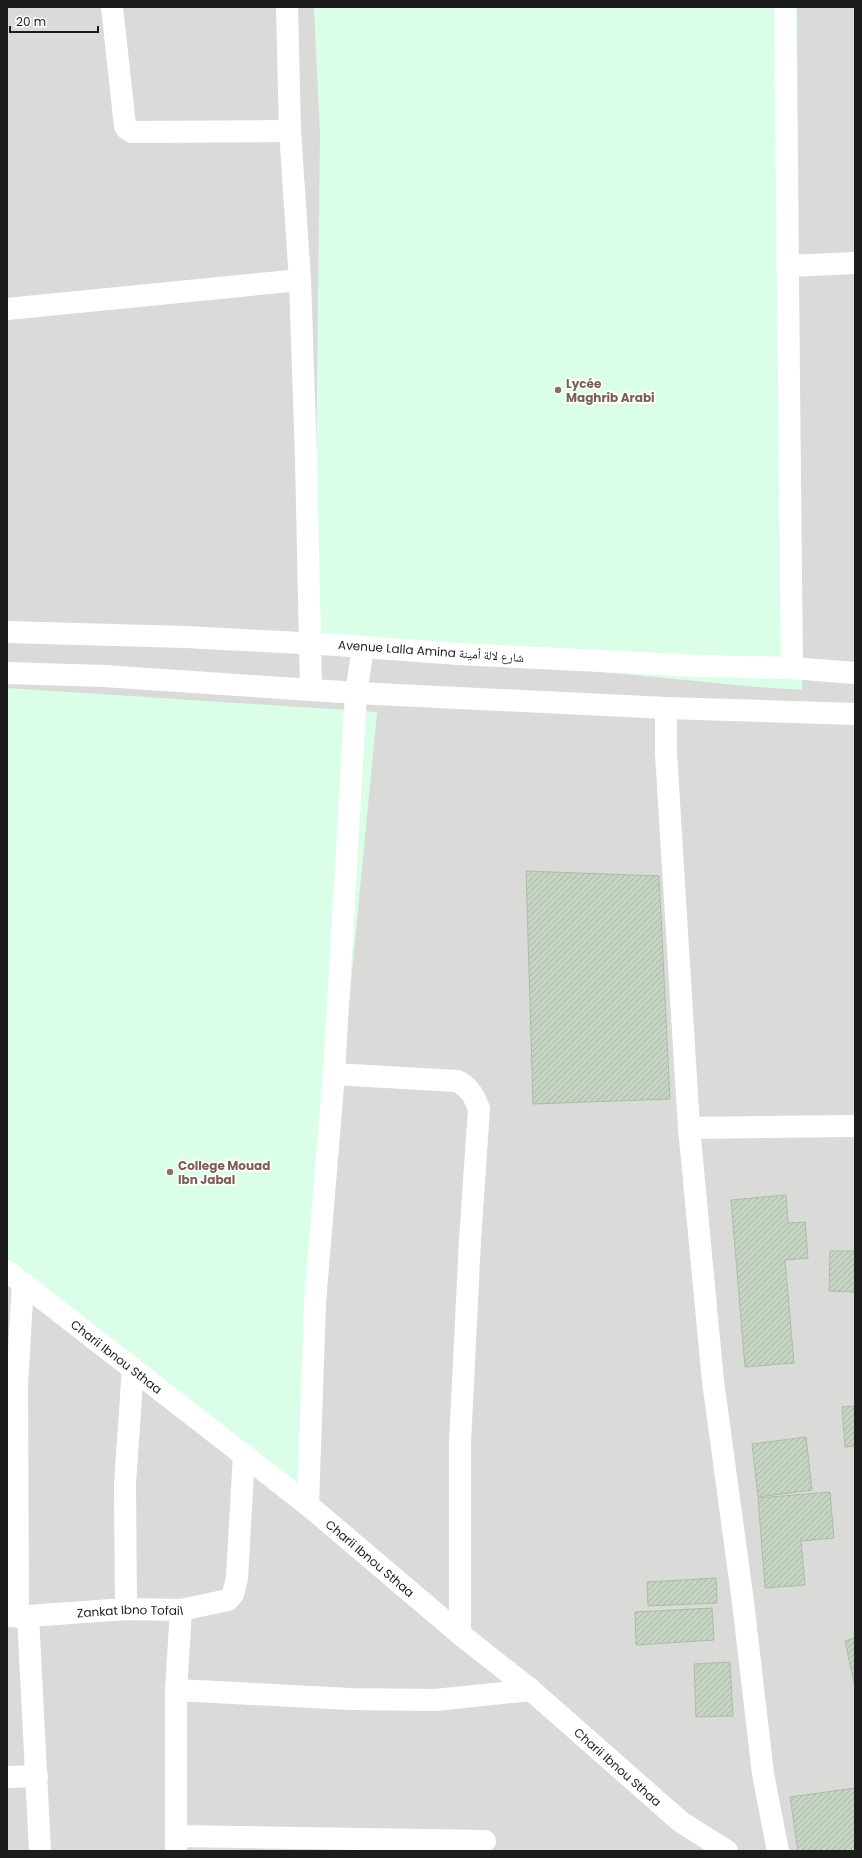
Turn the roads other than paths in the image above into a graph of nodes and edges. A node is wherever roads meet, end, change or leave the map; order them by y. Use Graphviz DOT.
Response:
graph roads {
  1 [pos="112,7"];
  2 [pos="287,7"];
  3 [pos="785,7"];
  4 [pos="290,131"];
  5 [pos="855,263"];
  6 [pos="787,266"];
  7 [pos="300,280"];
  8 [pos="7,309"];
  9 [pos="7,632"];
  10 [pos="309,643"];
  11 [pos="363,647"];
  12 [pos="792,668"];
  13 [pos="7,673"];
  14 [pos="855,673"];
  15 [pos="311,690"];
  16 [pos="356,693"];
  17 [pos="666,708"];
  18 [pos="855,714"];
  19 [pos="334,1074"];
  20 [pos="855,1126"];
  21 [pos="689,1128"];
  22 [pos="15,1277"];
  23 [pos="134,1368"];
  24 [pos="244,1454"];
  25 [pos="308,1505"];
  26 [pos="126,1609"];
  27 [pos="181,1610"];
  28 [pos="18,1616"];
  29 [pos="460,1634"];
  30 [pos="176,1690"];
  31 [pos="531,1690"];
  32 [pos="37,1776"];
  33 [pos="7,1777"];
  34 [pos="485,1841"];
  35 [pos="176,1843"];
  36 [pos="40,1851"];
  37 [pos="727,1851"];
  38 [pos="778,1851"];
  1 -- 4 [label="street"];
  2 -- 4 [label="street"];
  3 -- 6 [label="street"];
  4 -- 7 [label="street"];
  5 -- 6 [label="street"];
  6 -- 12 [label="street"];
  7 -- 8 [label="street"];
  7 -- 10 [label="street"];
  9 -- 10 [label="street, Avenue Lalla Amina شارع لالة أمينة"];
  10 -- 11 [label="street, Avenue Lalla Amina شارع لالة أمينة"];
  10 -- 15 [label="street"];
  11 -- 12 [label="street, Avenue Lalla Amina شارع لالة أمينة"];
  11 -- 16 [label="street"];
  12 -- 14 [label="street, Avenue Lalla Amina شارع لالة أمينة"];
  13 -- 15 [label="street"];
  15 -- 16 [label="street"];
  16 -- 17 [label="street"];
  16 -- 19 [label="street"];
  17 -- 18 [label="street"];
  17 -- 21 [label="street"];
  19 -- 25 [label="street"];
  19 -- 29 [label="street"];
  20 -- 21 [label="street"];
  21 -- 38 [label="street"];
  22 -- 23 [label="street, Charii Ibnou Sthaa"];
  22 -- 28 [label="street"];
  23 -- 24 [label="street, Charii Ibnou Sthaa"];
  23 -- 26 [label="street"];
  24 -- 25 [label="street, Charii Ibnou Sthaa"];
  24 -- 27 [label="street, Zankat Ibno Tofail"];
  25 -- 29 [label="street, Charii Ibnou Sthaa"];
  26 -- 27 [label="street, Zankat Ibno Tofail"];
  26 -- 28 [label="street, Zankat Ibno Tofail"];
  27 -- 30 [label="street"];
  28 -- 32 [label="street"];
  29 -- 31 [label="street, Charii Ibnou Sthaa"];
  30 -- 31 [label="street"];
  30 -- 35 [label="street"];
  31 -- 37 [label="street, Charii Ibnou Sthaa"];
  32 -- 33 [label="street"];
  32 -- 36 [label="street"];
  34 -- 35 [label="street"];
}
